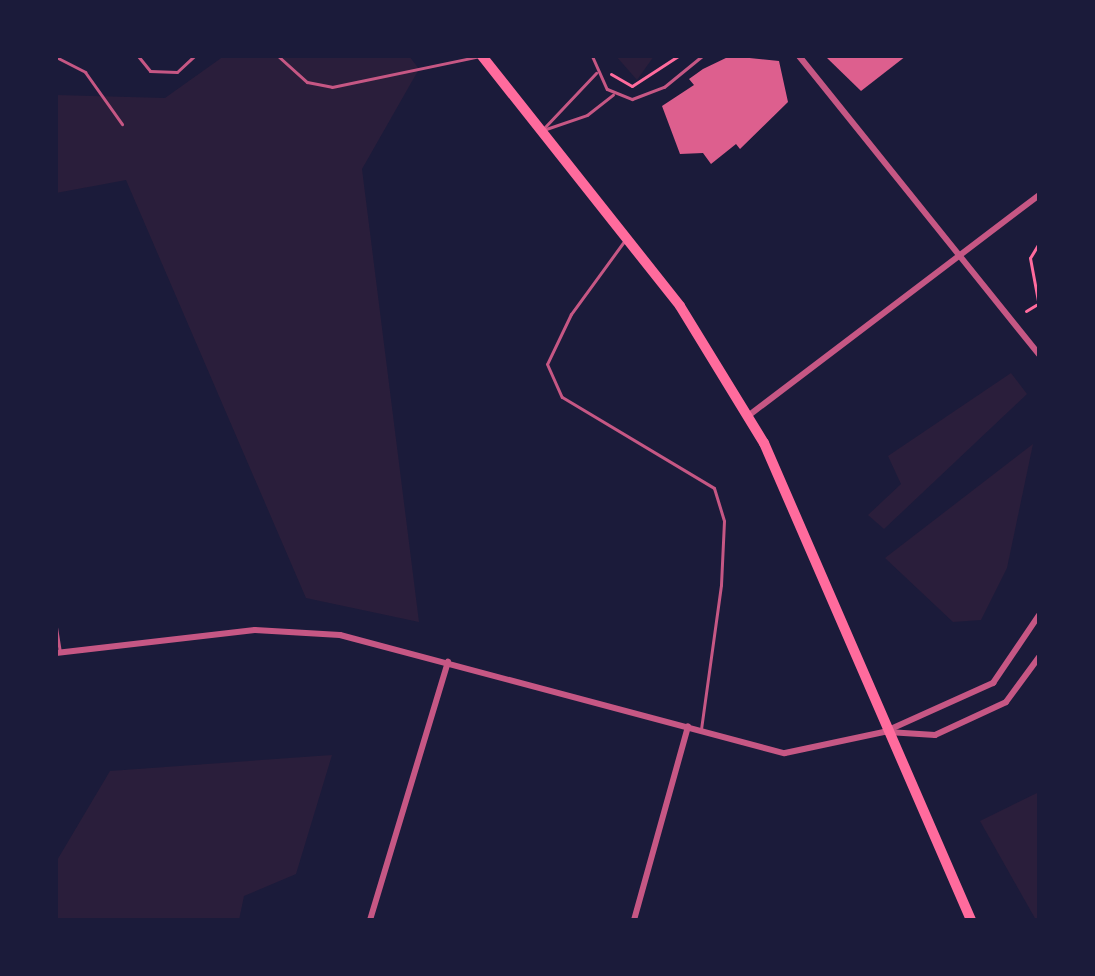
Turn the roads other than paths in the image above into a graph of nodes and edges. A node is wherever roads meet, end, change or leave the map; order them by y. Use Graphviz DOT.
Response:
graph roads {
  1 [pos="138,56"];
  2 [pos="194,56"];
  3 [pos="278,56"];
  4 [pos="481,56"];
  5 [pos="592,56"];
  6 [pos="702,56"];
  7 [pos="799,56"];
  8 [pos="56,57"];
  9 [pos="596,73"];
  10 [pos="614,94"];
  11 [pos="122,124"];
  12 [pos="542,131"];
  13 [pos="1039,195"];
  14 [pos="627,237"];
  15 [pos="960,255"];
  16 [pos="1039,354"];
  17 [pos="748,416"];
  18 [pos="1039,615"];
  19 [pos="56,627"];
  20 [pos="58,652"];
  21 [pos="1039,657"];
  22 [pos="448,661"];
  23 [pos="688,726"];
  24 [pos="701,730"];
  25 [pos="884,732"];
  26 [pos="370,920"];
  27 [pos="634,920"];
  28 [pos="971,920"];
  1 -- 2 [label="lane"];
  3 -- 4 [label="lane"];
  4 -- 12 [label="main road"];
  5 -- 9 [label="lane"];
  6 -- 10 [label="lane"];
  7 -- 15 [label="street"];
  8 -- 11 [label="lane"];
  9 -- 10 [label="lane"];
  9 -- 12 [label="lane"];
  10 -- 12 [label="lane"];
  12 -- 14 [label="main road"];
  13 -- 15 [label="street"];
  14 -- 17 [label="main road"];
  14 -- 24 [label="lane"];
  15 -- 16 [label="street"];
  15 -- 17 [label="street"];
  17 -- 25 [label="main road"];
  18 -- 25 [label="street"];
  19 -- 20 [label="lane"];
  20 -- 22 [label="street"];
  21 -- 25 [label="street"];
  22 -- 23 [label="street"];
  22 -- 26 [label="street"];
  23 -- 24 [label="street"];
  23 -- 27 [label="street"];
  24 -- 25 [label="street"];
  25 -- 28 [label="main road"];
}
